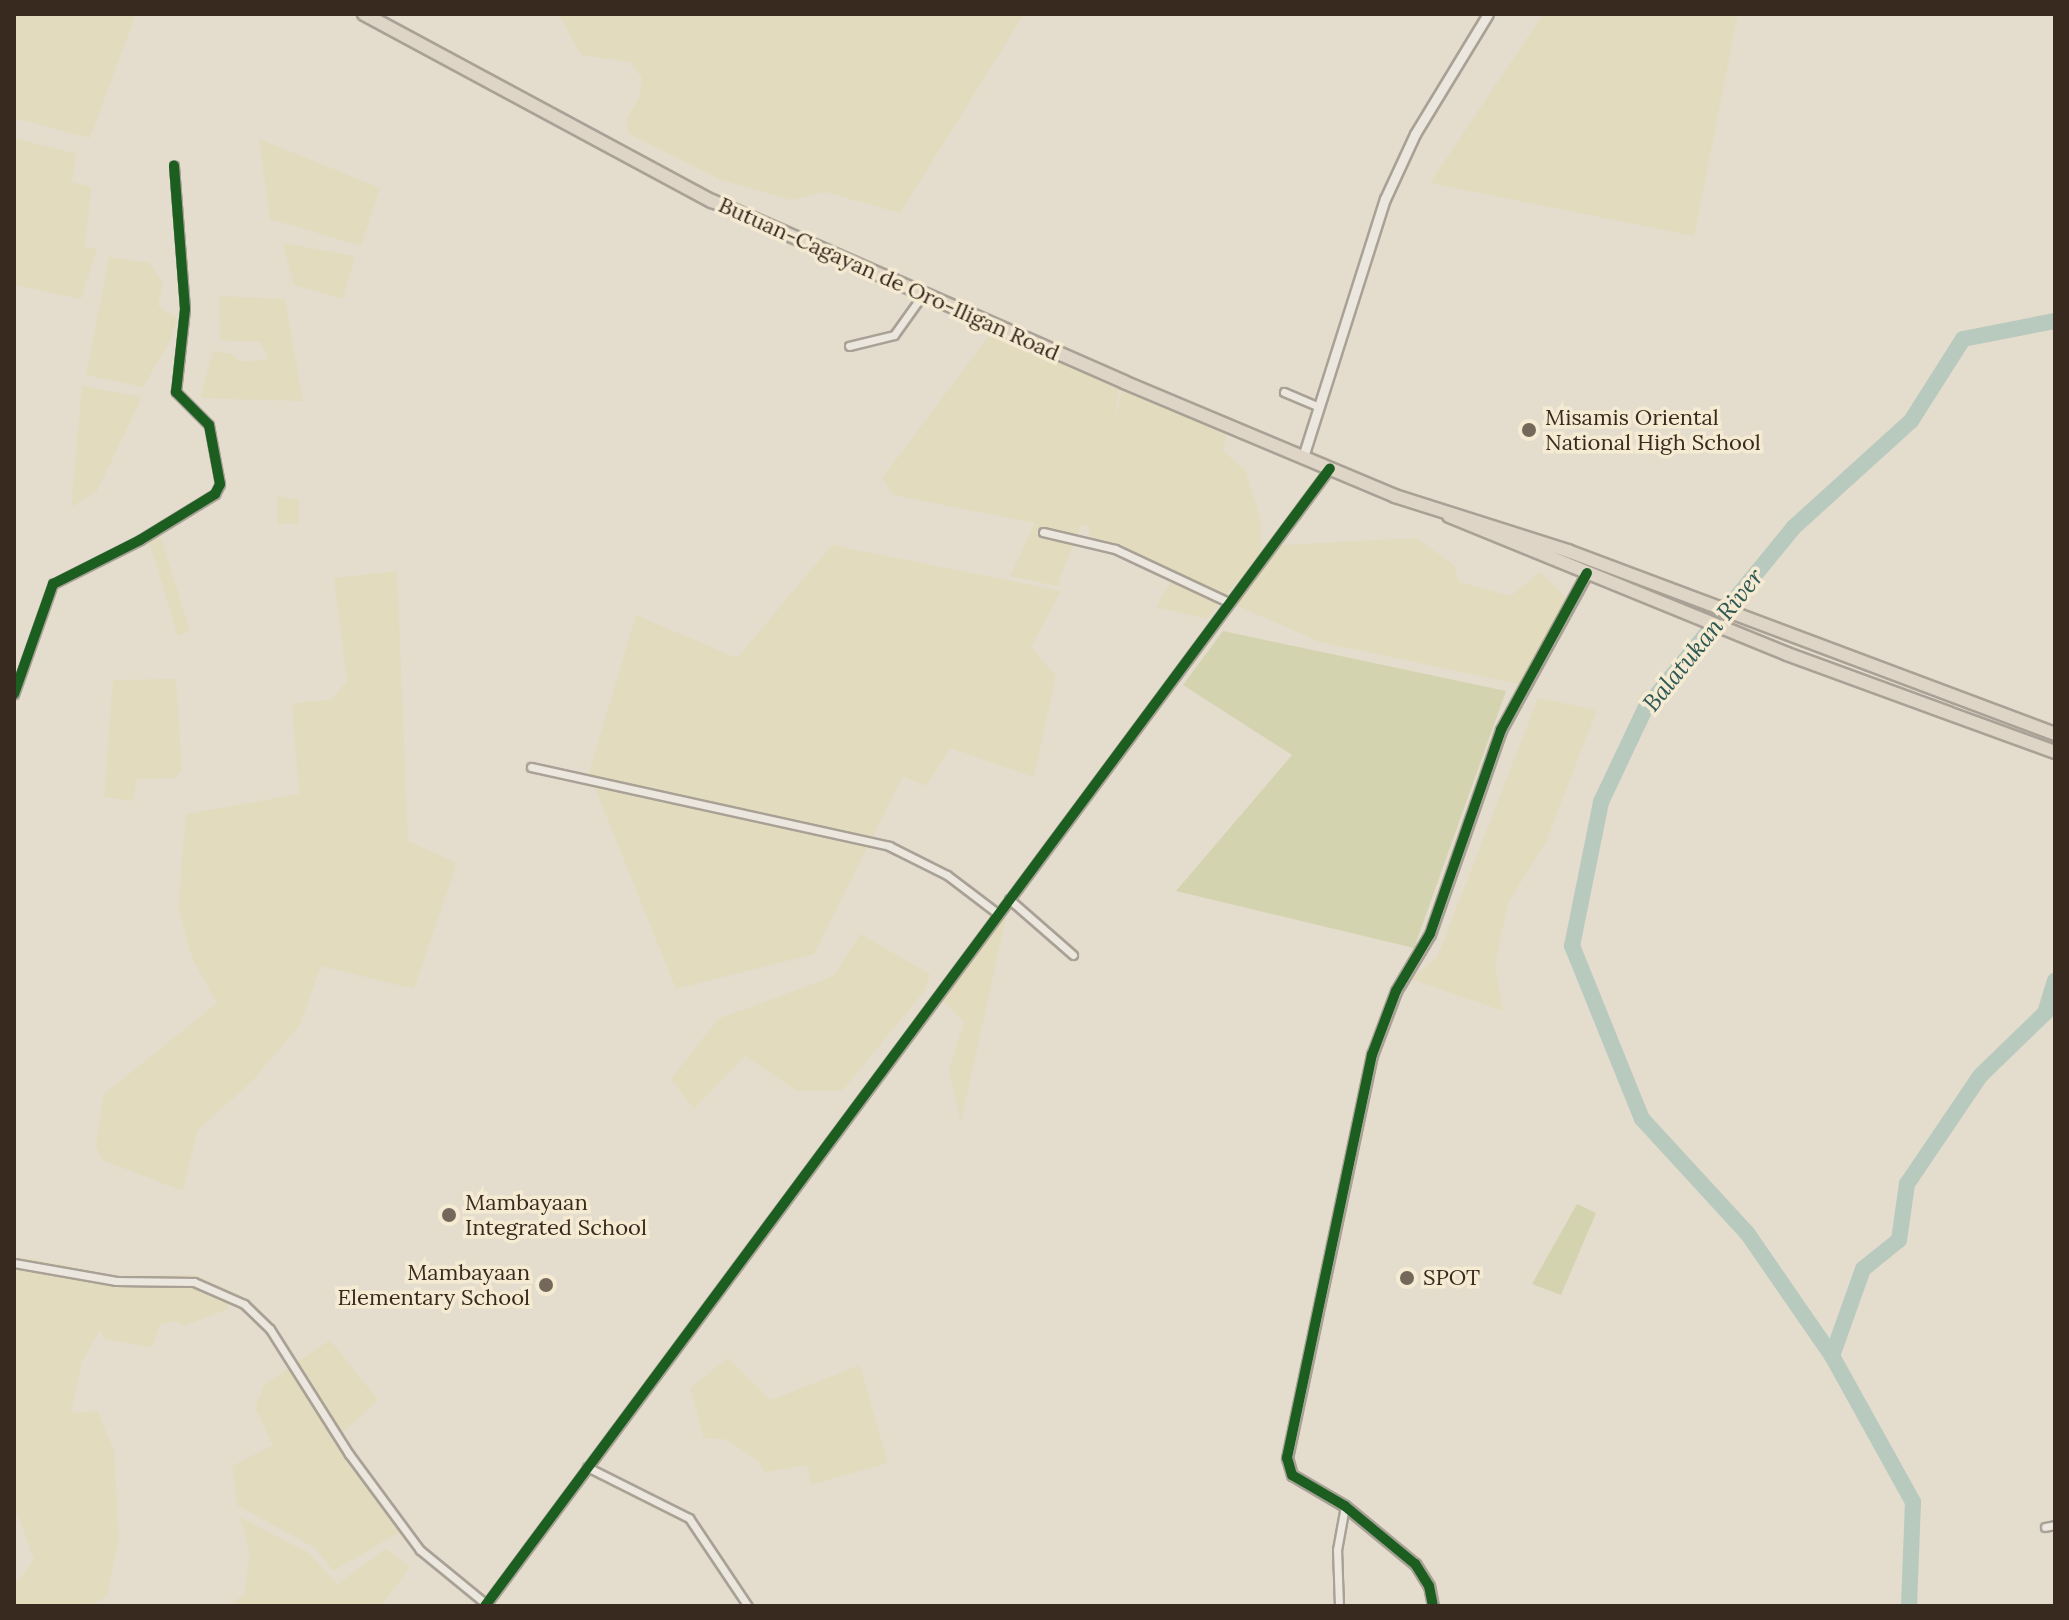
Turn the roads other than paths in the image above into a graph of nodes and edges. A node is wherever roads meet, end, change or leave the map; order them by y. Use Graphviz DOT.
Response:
graph roads {
  1 [pos="364,14"];
  2 [pos="1488,14"];
  3 [pos="174,165"];
  4 [pos="924,293"];
  5 [pos="849,346"];
  6 [pos="1284,392"];
  7 [pos="1319,407"];
  8 [pos="1303,457"];
  9 [pos="1330,468"];
  10 [pos="1431,508"];
  11 [pos="1043,532"];
  12 [pos="1597,573"];
  13 [pos="1228,602"];
  14 [pos="14,694"];
  15 [pos="2055,734"];
  16 [pos="2055,752"];
  17 [pos="531,767"];
  18 [pos="1009,899"];
  19 [pos="997,913"];
  20 [pos="1073,955"];
  21 [pos="14,1263"];
  22 [pos="587,1467"];
  23 [pos="1345,1506"];
  24 [pos="2055,1525"];
  25 [pos="2045,1527"];
  26 [pos="486,1605"];
  27 [pos="748,1606"];
  28 [pos="1339,1606"];
  29 [pos="1433,1606"];
  1 -- 4 [label="highway, Butuan-Cagayan de Oro-Iligan Road"];
  2 -- 7 [label="street"];
  3 -- 14 [label="street"];
  4 -- 5 [label="street"];
  4 -- 8 [label="highway, Butuan-Cagayan de Oro-Iligan Road"];
  6 -- 7 [label="street"];
  7 -- 8 [label="street"];
  8 -- 9 [label="highway, Butuan-Cagayan de Oro-Iligan Road"];
  9 -- 10 [label="highway, Butuan-Cagayan de Oro-Iligan Road"];
  9 -- 13 [label="street"];
  10 -- 12 [label="highway, Butuan-Cagayan de Oro-Iligan Road"];
  10 -- 12 [label="highway, Butuan-Cagayan de Oro-Iligan Road"];
  11 -- 13 [label="street"];
  12 -- 15 [label="highway, Butuan-Cagayan de Oro-Iligan Road"];
  12 -- 16 [label="highway, Butuan-Cagayan de Oro-Iligan Road"];
  12 -- 23 [label="street"];
  13 -- 18 [label="street"];
  17 -- 19 [label="street"];
  18 -- 19 [label="street"];
  18 -- 20 [label="street"];
  19 -- 22 [label="street"];
  21 -- 26 [label="street"];
  22 -- 26 [label="street"];
  22 -- 27 [label="street"];
  23 -- 28 [label="street"];
  23 -- 29 [label="street"];
  24 -- 25 [label="street"];
}
